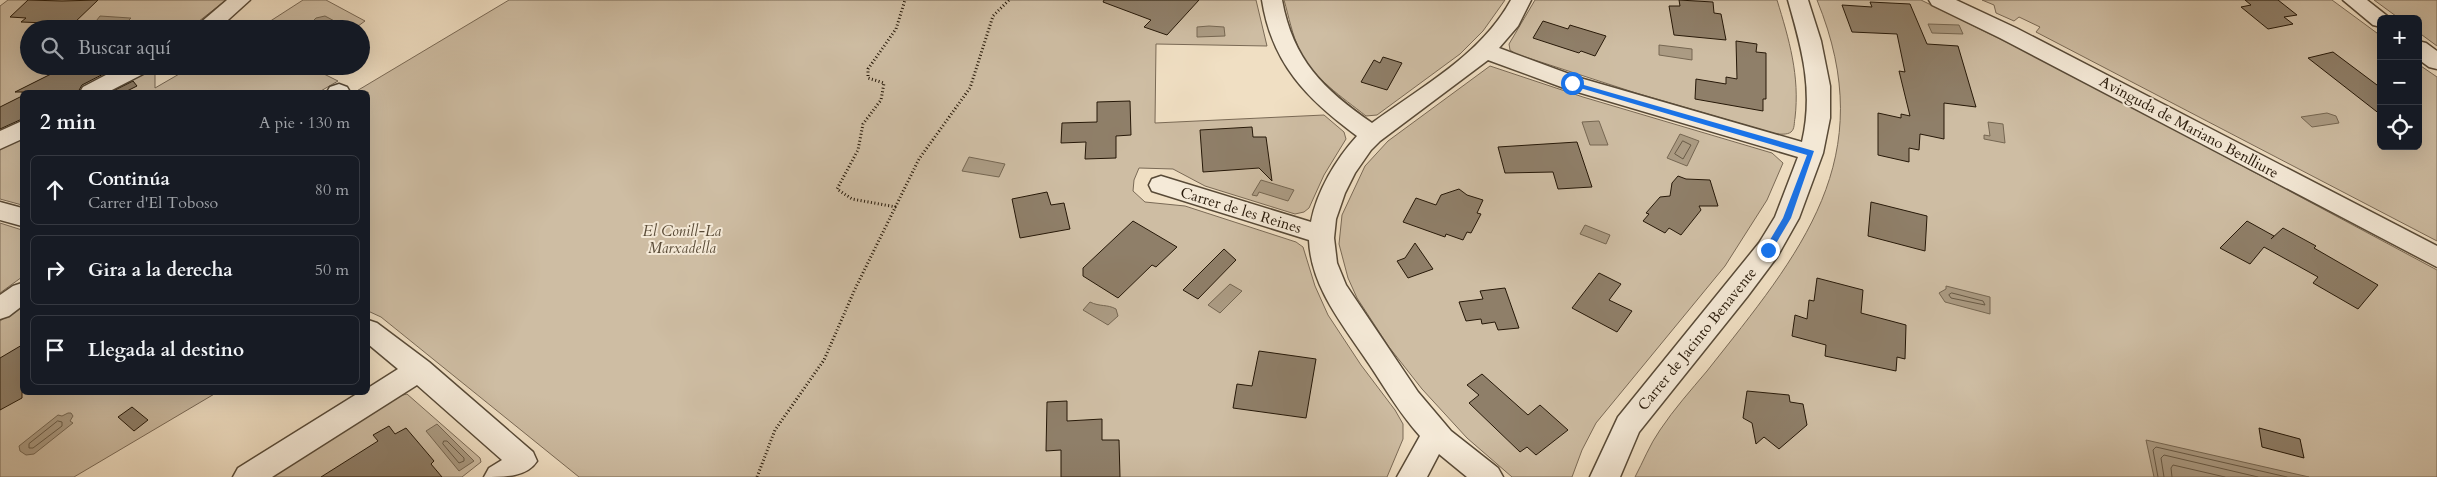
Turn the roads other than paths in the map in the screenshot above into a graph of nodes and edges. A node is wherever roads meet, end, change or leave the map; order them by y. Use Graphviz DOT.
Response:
graph roads {
  1 [pos="240,0"];
  2 [pos="1272,0"];
  3 [pos="1520,0"];
  4 [pos="1798,0"];
  5 [pos="1939,0"];
  6 [pos="2353,0"];
  7 [pos="2377,17"];
  8 [pos="215,20"];
  9 [pos="1485,51"];
  10 [pos="2422,51"];
  11 [pos="2437,62"];
  12 [pos="124,75"];
  13 [pos="96,90"];
  14 [pos="20,130"];
  15 [pos="1372,135"];
  16 [pos="0,141"];
  17 [pos="1811,153"];
  18 [pos="1161,186"];
  19 [pos="0,211"];
  20 [pos="20,216"];
  21 [pos="1322,232"];
  22 [pos="2437,256"];
  23 [pos="20,294"];
  24 [pos="0,309"];
  25 [pos="370,332"];
  26 [pos="420,370"];
  27 [pos="1440,438"];
  28 [pos="248,477"];
  29 [pos="499,477"];
  30 [pos="1412,477"];
  31 [pos="1488,477"];
  32 [pos="1605,477"];
  1 -- 8 [label="street"];
  2 -- 15 [label="street"];
  3 -- 9 [label="street"];
  4 -- 17 [label="street, Carrer de Jacinto Benavente"];
  5 -- 22 [label="street, Avinguda de Mariano Benlliure"];
  6 -- 7 [label="street"];
  9 -- 15 [label="street"];
  9 -- 17 [label="street"];
  10 -- 11 [label="street"];
  12 -- 13 [label="street"];
  14 -- 16 [label="street"];
  15 -- 21 [label="street"];
  17 -- 32 [label="street, Carrer de Jacinto Benavente"];
  18 -- 21 [label="street, Carrer de les Reines"];
  19 -- 20 [label="street"];
  21 -- 27 [label="street"];
  23 -- 24 [label="street"];
  25 -- 26 [label="street"];
  26 -- 28 [label="street"];
  26 -- 29 [label="street"];
  27 -- 30 [label="street"];
  27 -- 31 [label="street"];
}
